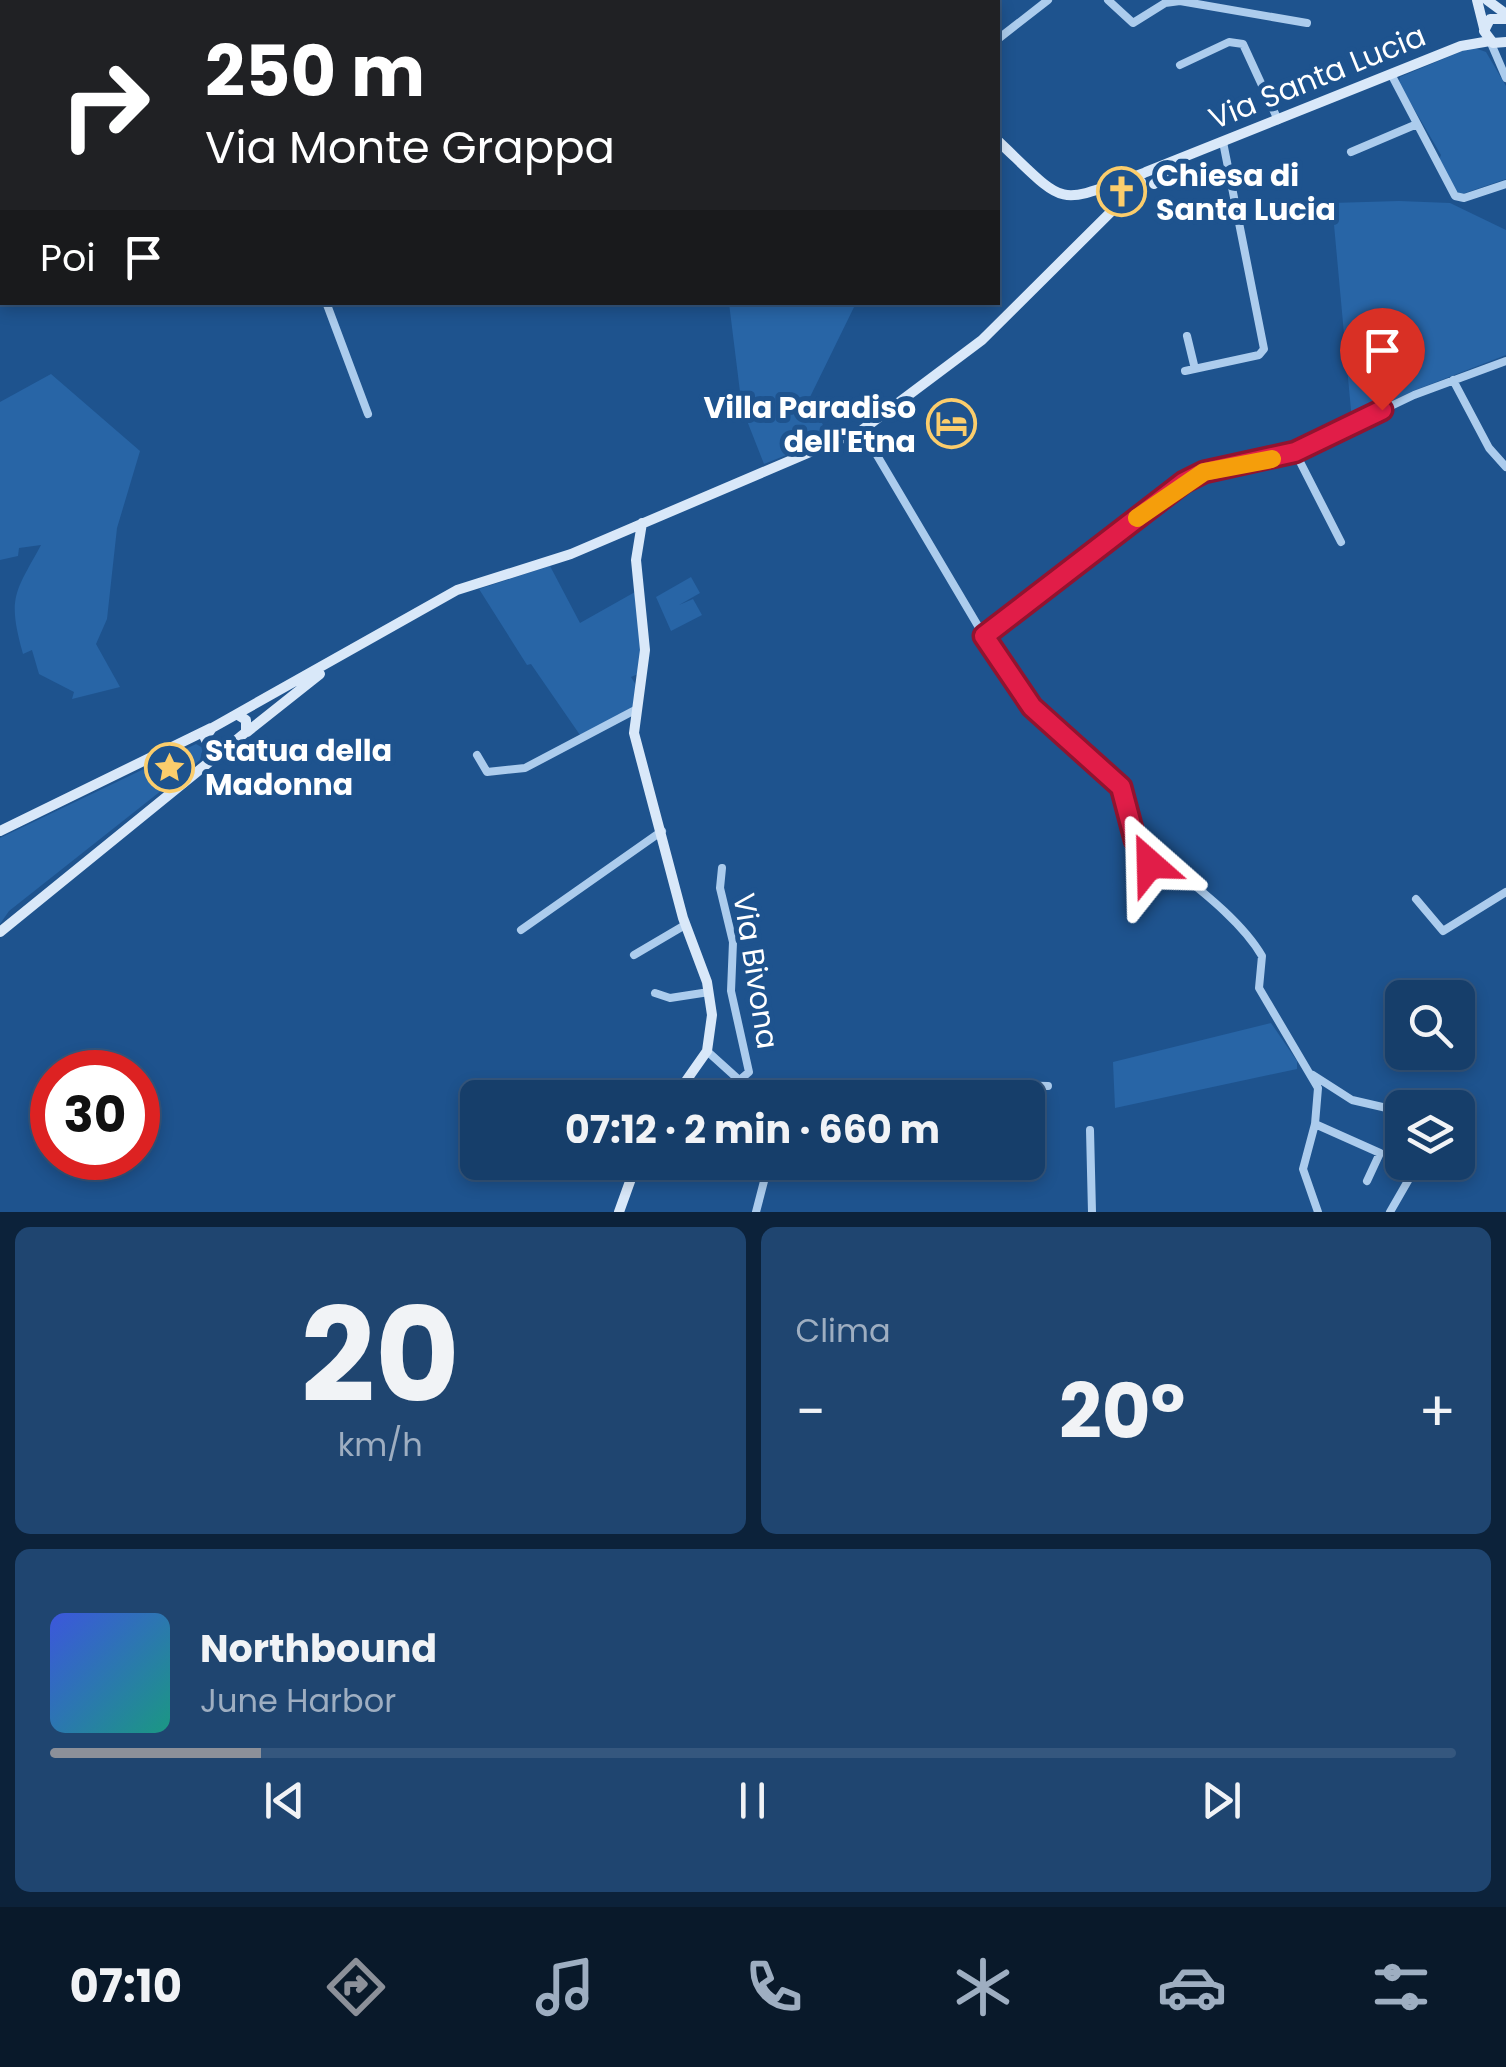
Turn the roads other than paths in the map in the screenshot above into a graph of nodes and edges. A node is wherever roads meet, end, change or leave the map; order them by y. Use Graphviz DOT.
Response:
graph roads {
  1 [pos="1048,0"];
  2 [pos="1108,0"];
  3 [pos="1477,0"];
  4 [pos="1488,0"];
  5 [pos="1504,16"];
  6 [pos="1307,23"];
  7 [pos="1485,27"];
  8 [pos="1000,36"];
  9 [pos="1490,41"];
  10 [pos="1506,42"];
  11 [pos="1461,46"];
  12 [pos="1506,54"];
  13 [pos="1180,65"];
  14 [pos="1391,74"];
  15 [pos="1506,78"];
  16 [pos="1278,120"];
  17 [pos="1417,124"];
  18 [pos="1223,142"];
  19 [pos="1000,143"];
  20 [pos="1351,152"];
  21 [pos="1145,179"];
  22 [pos="1506,184"];
  23 [pos="327,305"];
  24 [pos="1188,336"];
  25 [pos="1506,360"];
  26 [pos="1453,380"];
  27 [pos="368,414"];
  28 [pos="862,430"];
  29 [pos="1295,452"];
  30 [pos="1506,468"];
  31 [pos="642,523"];
  32 [pos="1342,542"];
  33 [pos="470,585"];
  34 [pos="984,636"];
  35 [pos="635,710"];
  36 [pos="238,715"];
  37 [pos="212,728"];
  38 [pos="246,732"];
  39 [pos="207,745"];
  40 [pos="224,750"];
  41 [pos="164,752"];
  42 [pos="478,755"];
  43 [pos="182,784"];
  44 [pos="662,831"];
  45 [pos="0,832"];
  46 [pos="722,868"];
  47 [pos="1506,892"];
  48 [pos="1416,898"];
  49 [pos="685,925"];
  50 [pos="521,930"];
  51 [pos="0,932"];
  52 [pos="634,955"];
  53 [pos="655,992"];
  54 [pos="709,992"];
  55 [pos="708,1051"];
  56 [pos="1313,1075"];
  57 [pos="742,1078"];
  58 [pos="687,1080"];
  59 [pos="1045,1086"];
  60 [pos="1048,1086"];
  61 [pos="1385,1107"];
  62 [pos="1316,1124"];
  63 [pos="1090,1130"];
  64 [pos="631,1180"];
  65 [pos="764,1180"];
  66 [pos="1407,1180"];
  67 [pos="1368,1181"];
  68 [pos="619,1212"];
  69 [pos="756,1212"];
  70 [pos="1092,1212"];
  71 [pos="1318,1212"];
  72 [pos="1390,1212"];
  1 -- 8 [label="street"];
  2 -- 6 [label="street"];
  3 -- 7 [label="main road"];
  4 -- 5 [label="main road"];
  5 -- 7 [label="main road"];
  7 -- 9 [label="main road"];
  7 -- 11 [label="main road"];
  9 -- 10 [label="main road"];
  9 -- 11 [label="main road"];
  9 -- 15 [label="street"];
  11 -- 14 [label="main road, Via Santa Lucia"];
  12 -- 15 [label="street"];
  13 -- 16 [label="street"];
  14 -- 16 [label="main road, Via Santa Lucia"];
  14 -- 17 [label="street"];
  16 -- 18 [label="main road, Via Santa Lucia"];
  17 -- 20 [label="street"];
  17 -- 22 [label="street"];
  18 -- 21 [label="main road, Via Santa Lucia"];
  18 -- 24 [label="street"];
  19 -- 21 [label="main road"];
  21 -- 28 [label="main road"];
  23 -- 27 [label="street"];
  25 -- 26 [label="street"];
  26 -- 29 [label="street"];
  26 -- 30 [label="street"];
  28 -- 31 [label="main road"];
  28 -- 34 [label="street"];
  29 -- 32 [label="street"];
  29 -- 34 [label="street"];
  31 -- 33 [label="main road"];
  31 -- 35 [label="main road"];
  33 -- 36 [label="main road"];
  33 -- 38 [label="main road"];
  34 -- 56 [label="street"];
  35 -- 42 [label="street"];
  35 -- 44 [label="main road"];
  36 -- 37 [label="main road"];
  36 -- 38 [label="main road"];
  37 -- 39 [label="main road"];
  37 -- 41 [label="main road"];
  38 -- 40 [label="main road"];
  39 -- 40 [label="main road"];
  39 -- 41 [label="main road"];
  39 -- 43 [label="main road"];
  40 -- 43 [label="main road"];
  41 -- 45 [label="main road"];
  43 -- 51 [label="main road"];
  44 -- 49 [label="main road"];
  44 -- 50 [label="street"];
  46 -- 57 [label="street, Via Bivona"];
  47 -- 48 [label="street"];
  49 -- 52 [label="street"];
  49 -- 54 [label="main road"];
  53 -- 54 [label="street"];
  54 -- 55 [label="main road"];
  55 -- 57 [label="street"];
  55 -- 58 [label="main road"];
  56 -- 61 [label="street"];
  56 -- 62 [label="street"];
  59 -- 60 [label="street"];
  62 -- 67 [label="street"];
  62 -- 71 [label="street"];
  63 -- 70 [label="street"];
  64 -- 68 [label="main road"];
  65 -- 69 [label="street"];
  66 -- 72 [label="street"];
}
